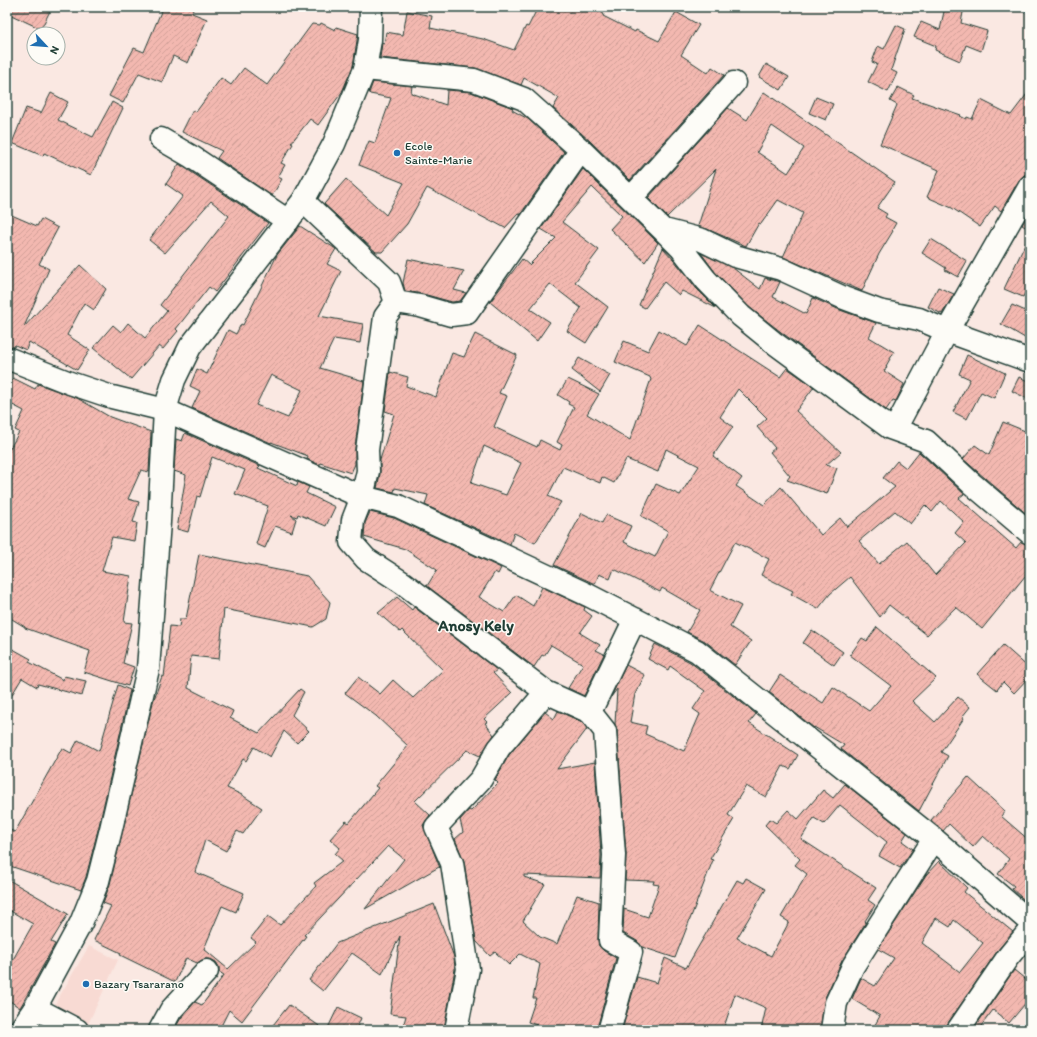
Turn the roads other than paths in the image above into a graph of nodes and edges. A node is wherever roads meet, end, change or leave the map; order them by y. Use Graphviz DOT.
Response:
graph roads {
  1 [pos="371,7"];
  2 [pos="365,69"];
  3 [pos="734,83"];
  4 [pos="161,139"];
  5 [pos="581,150"];
  6 [pos="1030,186"];
  7 [pos="631,198"];
  8 [pos="303,201"];
  9 [pos="288,221"];
  10 [pos="662,230"];
  11 [pos="396,302"];
  12 [pos="947,331"];
  13 [pos="7,358"];
  14 [pos="1030,361"];
  15 [pos="165,410"];
  16 [pos="895,429"];
  17 [pos="362,497"];
  18 [pos="1030,533"];
  19 [pos="635,619"];
  20 [pos="546,692"];
  21 [pos="590,712"];
  22 [pos="934,839"];
  23 [pos="1030,922"];
  24 [pos="1030,930"];
  25 [pos="207,971"];
  26 [pos="35,1008"];
  27 [pos="610,1028"];
  28 [pos="20,1030"];
  29 [pos="77,1030"];
  30 [pos="160,1030"];
  31 [pos="456,1030"];
  32 [pos="832,1030"];
  33 [pos="958,1030"];
  1 -- 2 [label="street"];
  2 -- 5 [label="street"];
  2 -- 8 [label="street"];
  3 -- 7 [label="street"];
  4 -- 9 [label="street"];
  5 -- 7 [label="street"];
  5 -- 11 [label="street"];
  6 -- 12 [label="street"];
  7 -- 10 [label="street"];
  8 -- 9 [label="street"];
  8 -- 11 [label="street"];
  9 -- 15 [label="street"];
  10 -- 12 [label="street"];
  10 -- 16 [label="street"];
  11 -- 17 [label="street"];
  12 -- 14 [label="street"];
  12 -- 16 [label="street"];
  13 -- 15 [label="street"];
  15 -- 17 [label="street"];
  15 -- 26 [label="street"];
  16 -- 18 [label="street"];
  17 -- 19 [label="street"];
  17 -- 20 [label="street"];
  19 -- 21 [label="street"];
  19 -- 22 [label="street"];
  20 -- 21 [label="street"];
  20 -- 31 [label="street"];
  21 -- 27 [label="street"];
  22 -- 23 [label="street"];
  22 -- 32 [label="street"];
  24 -- 33 [label="street"];
  25 -- 30 [label="street"];
  26 -- 28 [label="street"];
  26 -- 29 [label="street"];
}
